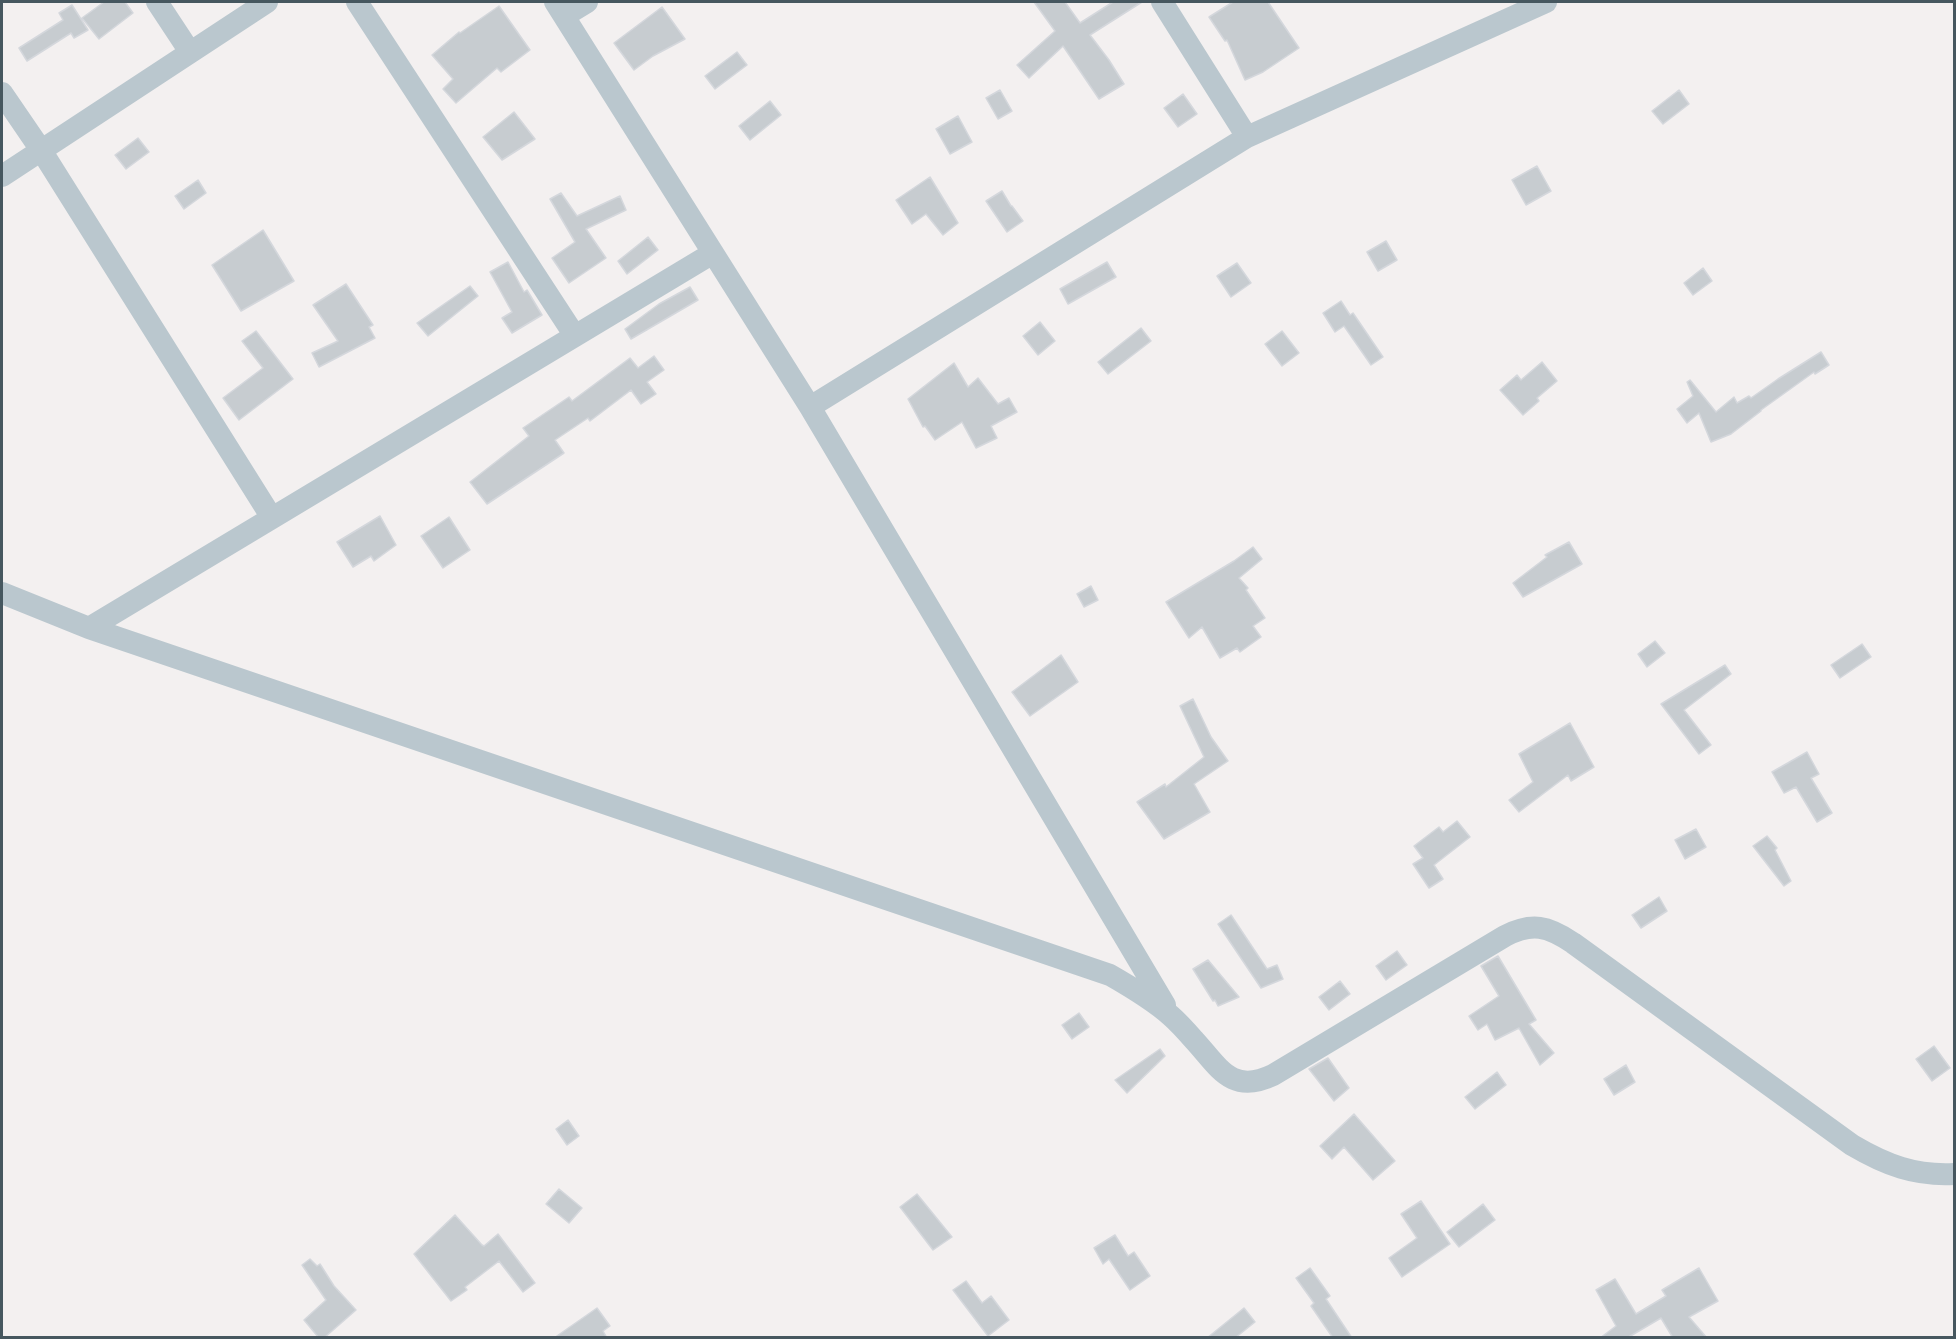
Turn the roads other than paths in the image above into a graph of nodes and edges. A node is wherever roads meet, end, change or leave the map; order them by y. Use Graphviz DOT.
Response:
graph roads {
  1 [pos="157,2"];
  2 [pos="267,2"];
  3 [pos="357,2"];
  4 [pos="587,2"];
  5 [pos="1162,2"];
  6 [pos="1546,2"];
  7 [pos="559,9"];
  8 [pos="190,52"];
  9 [pos="2,93"];
  10 [pos="1247,137"];
  11 [pos="41,150"];
  12 [pos="2,176"];
  13 [pos="713,252"];
  14 [pos="575,336"];
  15 [pos="810,407"];
  16 [pos="272,518"];
  17 [pos="2,593"];
  18 [pos="89,628"];
  19 [pos="1171,1016"];
  20 [pos="1954,1174"];
  1 -- 8 [label="street"];
  2 -- 8 [label="street"];
  3 -- 14 [label="street"];
  4 -- 7 [label="street"];
  5 -- 10 [label="street"];
  6 -- 10 [label="street"];
  7 -- 13 [label="street"];
  8 -- 11 [label="street"];
  9 -- 11 [label="street"];
  10 -- 15 [label="street"];
  11 -- 12 [label="street"];
  11 -- 16 [label="street"];
  13 -- 14 [label="street"];
  13 -- 15 [label="street"];
  14 -- 16 [label="street"];
  15 -- 19 [label="street"];
  16 -- 18 [label="street"];
  17 -- 18 [label="street"];
  18 -- 19 [label="street"];
  19 -- 20 [label="street"];
}
